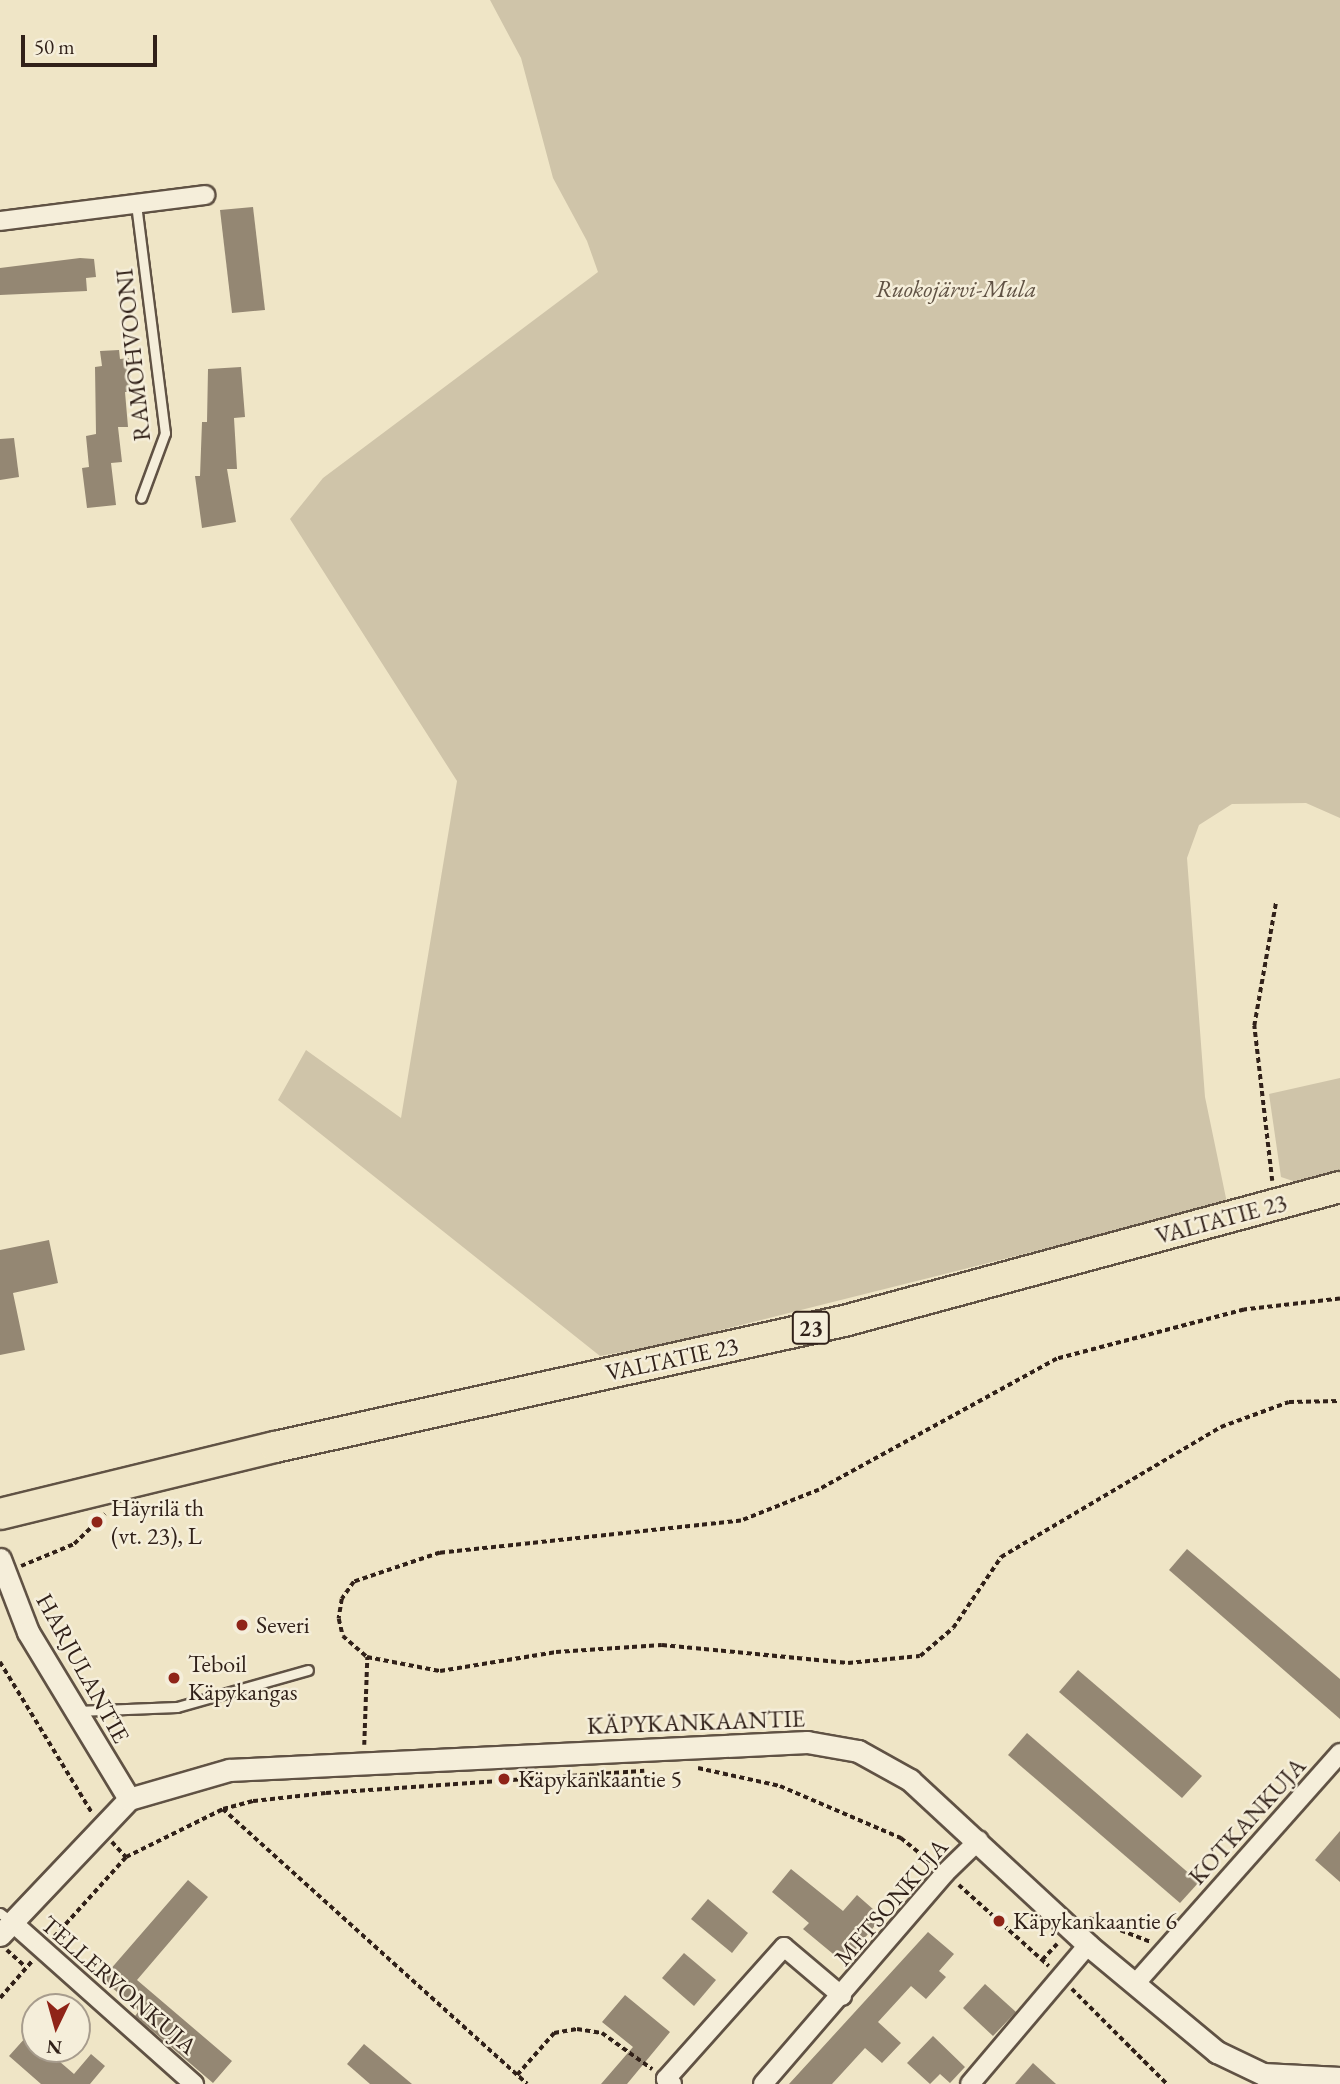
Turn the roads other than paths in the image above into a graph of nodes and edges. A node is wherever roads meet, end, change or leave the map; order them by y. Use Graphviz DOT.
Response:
graph roads {
  1 [pos="205,195"];
  2 [pos="136,204"];
  3 [pos="0,221"];
  4 [pos="141,498"];
  5 [pos="1340,1187"];
  6 [pos="0,1514"];
  7 [pos="2,1566"];
  8 [pos="308,1670"];
  9 [pos="75,1711"];
  10 [pos="1340,1753"];
  11 [pos="129,1799"];
  12 [pos="979,1840"];
  13 [pos="4,1924"];
  14 [pos="1088,1945"];
  15 [pos="1135,1984"];
  16 [pos="842,1996"];
  17 [pos="1340,2078"];
  18 [pos="1263,2079"];
  19 [pos="669,2082"];
  20 [pos="194,2084"];
  21 [pos="763,2084"];
  22 [pos="970,2084"];
  1 -- 2 [label="street"];
  2 -- 3 [label="street"];
  2 -- 4 [label="lane, RAMOHVOONI"];
  5 -- 6 [label="highway, VALTATIE 23 / 23"];
  7 -- 9 [label="street, HARJULANTIE"];
  8 -- 9 [label="lane"];
  9 -- 11 [label="street, HARJULANTIE"];
  10 -- 15 [label="street, KOTKANKUJA"];
  11 -- 12 [label="street, KÄPYKANKAANTIE"];
  11 -- 13 [label="street"];
  12 -- 14 [label="street, KÄPYKANKAANTIE"];
  12 -- 16 [label="street, METSONKUJA"];
  13 -- 20 [label="street, TELLERVONKUJA"];
  14 -- 15 [label="street, KÄPYKANKAANTIE"];
  14 -- 22 [label="street"];
  15 -- 18 [label="street, KÄPYKANKAANTIE"];
  16 -- 19 [label="street, METSONKUJA"];
  16 -- 21 [label="street, METSONKUJA"];
  17 -- 18 [label="street, KÄPYKANKAANTIE"];
}
